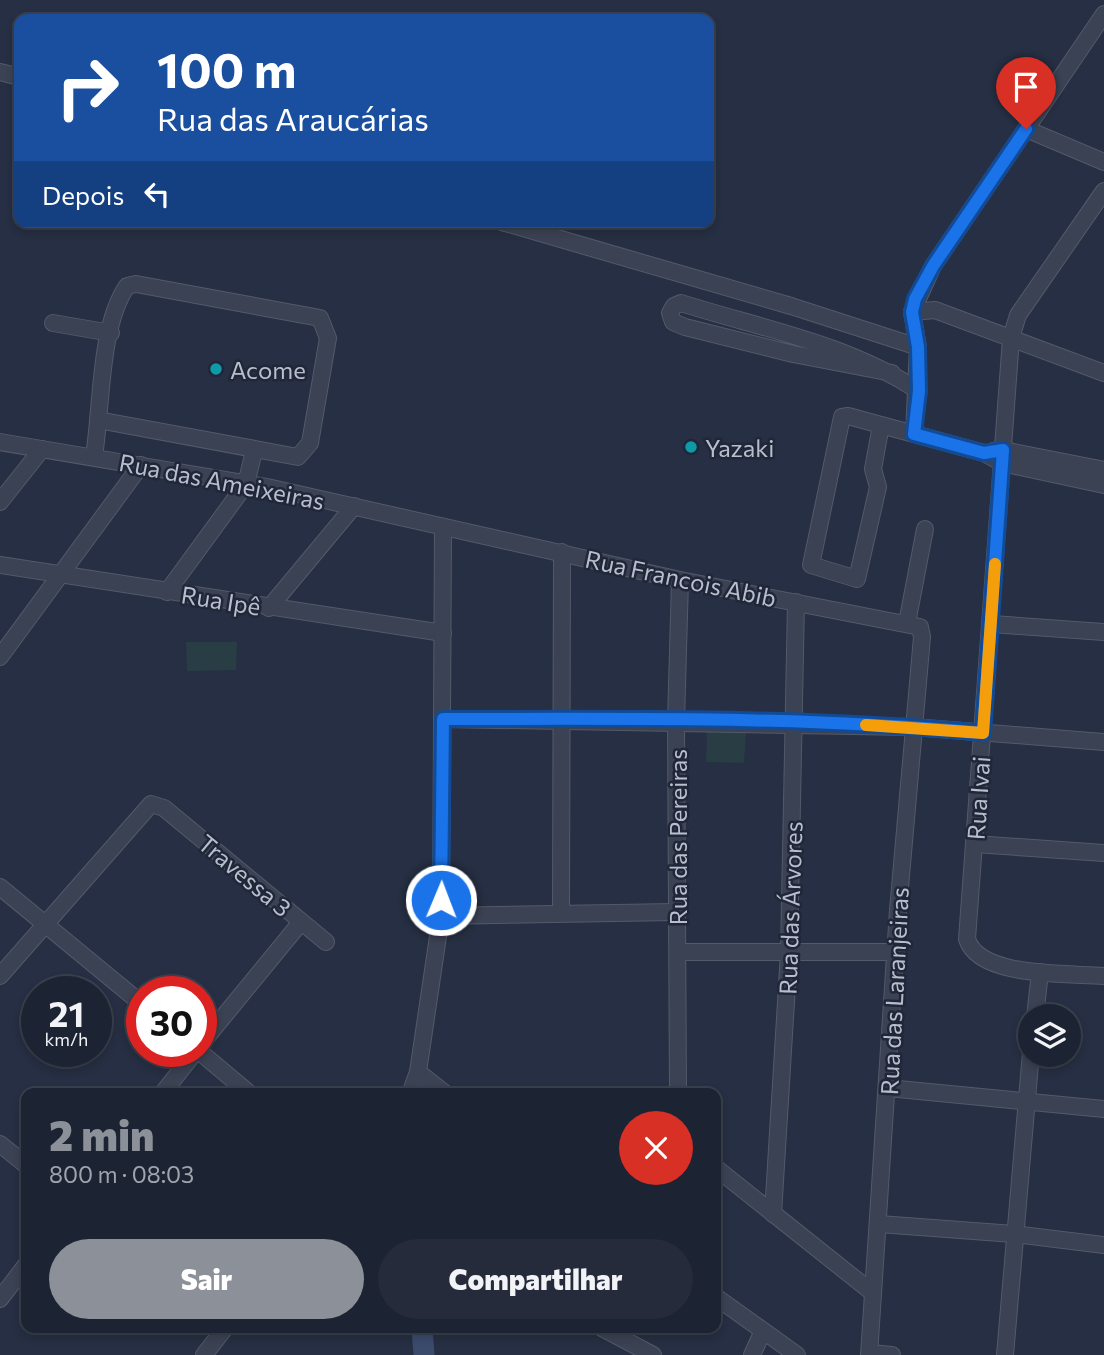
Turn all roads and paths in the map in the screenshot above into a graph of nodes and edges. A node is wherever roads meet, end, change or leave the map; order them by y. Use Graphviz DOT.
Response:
graph roads {
  1 [pos="1104,14"];
  2 [pos="1026,129"];
  3 [pos="1104,162"];
  4 [pos="1104,191"];
  5 [pos="523,228"];
  6 [pos="912,312"];
  7 [pos="53,323"];
  8 [pos="111,333"];
  9 [pos="1011,338"];
  10 [pos="918,347"];
  11 [pos="892,373"];
  12 [pos="1104,373"];
  13 [pos="919,391"];
  14 [pos="98,420"];
  15 [pos="881,425"];
  16 [pos="914,434"];
  17 [pos="0,442"];
  18 [pos="42,449"];
  19 [pos="254,451"];
  20 [pos="94,456"];
  21 [pos="1002,456"];
  22 [pos="141,465"];
  23 [pos="1104,470"];
  24 [pos="246,485"];
  25 [pos="1104,485"];
  26 [pos="0,502"];
  27 [pos="354,506"];
  28 [pos="443,527"];
  29 [pos="925,529"];
  30 [pos="562,552"];
  31 [pos="0,565"];
  32 [pos="64,574"];
  33 [pos="680,580"];
  34 [pos="167,592"];
  35 [pos="796,602"];
  36 [pos="269,608"];
  37 [pos="992,624"];
  38 [pos="914,625"];
  39 [pos="1104,632"];
  40 [pos="443,633"];
  41 [pos="0,657"];
  42 [pos="443,719"];
  43 [pos="561,719"];
  44 [pos="676,722"];
  45 [pos="796,723"];
  46 [pos="912,727"];
  47 [pos="983,733"];
  48 [pos="1104,742"];
  49 [pos="975,844"];
  50 [pos="1104,853"];
  51 [pos="0,887"];
  52 [pos="676,912"];
  53 [pos="561,913"];
  54 [pos="441,916"];
  55 [pos="301,922"];
  56 [pos="44,923"];
  57 [pos="326,942"];
  58 [pos="678,952"];
  59 [pos="896,952"];
  60 [pos="789,953"];
  61 [pos="1040,972"];
  62 [pos="0,976"];
  63 [pos="1104,976"];
  64 [pos="126,991"];
  65 [pos="1036,1004"];
  66 [pos="217,1024"];
  67 [pos="185,1067"];
  68 [pos="217,1067"];
  69 [pos="1029,1067"];
  70 [pos="418,1072"];
  71 [pos="167,1088"];
  72 [pos="243,1088"];
  73 [pos="412,1088"];
  74 [pos="438,1088"];
  75 [pos="678,1088"];
  76 [pos="888,1088"];
  77 [pos="1025,1100"];
  78 [pos="1104,1109"];
  79 [pos="0,1144"];
  80 [pos="21,1161"];
  81 [pos="721,1172"];
  82 [pos="773,1214"];
  83 [pos="879,1224"];
  84 [pos="1014,1234"];
  85 [pos="1104,1245"];
  86 [pos="21,1272"];
  87 [pos="873,1293"];
  88 [pos="0,1299"];
  89 [pos="721,1301"];
  90 [pos="221,1333"];
  91 [pos="611,1333"];
  92 [pos="762,1333"];
  93 [pos="869,1354"];
  94 [pos="204,1355"];
  95 [pos="653,1355"];
  96 [pos="752,1355"];
  97 [pos="797,1355"];
  98 [pos="892,1355"];
  99 [pos="1005,1355"];
  1 -- 2 [label="street"];
  2 -- 3 [label="street"];
  2 -- 6 [label="street"];
  4 -- 9 [label="street, Rua Ivai"];
  5 -- 10 [label="street"];
  6 -- 9 [label="street"];
  6 -- 10 [label="street"];
  7 -- 8 [label="street"];
  8 -- 14 [label="street"];
  8 -- 19 [label="street"];
  9 -- 12 [label="street"];
  9 -- 21 [label="street, Rua Ivai"];
  10 -- 13 [label="street"];
  11 -- 11 [label="street"];
  11 -- 13 [label="street"];
  13 -- 16 [label="street"];
  14 -- 19 [label="street"];
  14 -- 20 [label="street"];
  15 -- 15 [label="street"];
  15 -- 16 [label="street"];
  16 -- 21 [label="street"];
  17 -- 18 [label="street, Rua das Ameixeiras"];
  18 -- 20 [label="street, Rua das Ameixeiras"];
  18 -- 26 [label="street"];
  19 -- 24 [label="street"];
  20 -- 22 [label="street, Rua das Ameixeiras"];
  21 -- 23 [label="street"];
  21 -- 25 [label="street"];
  21 -- 37 [label="street, Rua Ivai"];
  22 -- 24 [label="street, Rua das Ameixeiras"];
  22 -- 32 [label="street"];
  24 -- 27 [label="street, Rua das Ameixeiras"];
  24 -- 34 [label="street"];
  27 -- 28 [label="street, Rua das Ameixeiras"];
  27 -- 36 [label="street"];
  28 -- 30 [label="street, Rua Francois Abib"];
  28 -- 40 [label="street"];
  29 -- 38 [label="street, Rua das Laranjeiras"];
  30 -- 33 [label="street, Rua Francois Abib"];
  30 -- 43 [label="street"];
  31 -- 32 [label="street, Rua Ipê"];
  32 -- 34 [label="street, Rua Ipê"];
  32 -- 41 [label="street"];
  33 -- 35 [label="street, Rua Francois Abib"];
  33 -- 44 [label="street, Rua das Pereiras"];
  34 -- 36 [label="street, Rua Ipê"];
  35 -- 38 [label="street, Rua Francois Abib"];
  35 -- 45 [label="street, Rua das Árvores"];
  36 -- 40 [label="street, Rua Ipê"];
  37 -- 39 [label="street"];
  37 -- 47 [label="street, Rua Ivai"];
  38 -- 46 [label="street, Rua das Laranjeiras"];
  40 -- 42 [label="street"];
  42 -- 43 [label="street"];
  42 -- 54 [label="street"];
  43 -- 44 [label="street"];
  43 -- 53 [label="street"];
  44 -- 45 [label="street"];
  44 -- 52 [label="street, Rua das Pereiras"];
  45 -- 46 [label="street"];
  45 -- 60 [label="street, Rua das Árvores"];
  46 -- 47 [label="street"];
  46 -- 59 [label="street, Rua das Laranjeiras"];
  47 -- 48 [label="street"];
  47 -- 49 [label="street, Rua Ivai"];
  49 -- 50 [label="street"];
  49 -- 61 [label="street, Rua Ivai"];
  51 -- 56 [label="street"];
  52 -- 53 [label="street"];
  52 -- 58 [label="street, Rua das Pereiras"];
  53 -- 54 [label="street"];
  54 -- 70 [label="street"];
  55 -- 56 [label="street, Travessa 3"];
  55 -- 57 [label="street, Travessa 3"];
  55 -- 66 [label="street"];
  56 -- 62 [label="street"];
  56 -- 64 [label="street"];
  58 -- 60 [label="street"];
  58 -- 75 [label="street, Rua das Pereiras"];
  59 -- 60 [label="street"];
  59 -- 76 [label="street, Rua das Laranjeiras"];
  60 -- 82 [label="street, Rua das Árvores"];
  61 -- 63 [label="street"];
  61 -- 65 [label="street"];
  67 -- 71 [label="street"];
  68 -- 72 [label="street"];
  69 -- 77 [label="street"];
  70 -- 73 [label="street"];
  70 -- 74 [label="street"];
  76 -- 77 [label="street"];
  76 -- 83 [label="street, Rua das Laranjeiras"];
  77 -- 78 [label="street"];
  77 -- 84 [label="street"];
  79 -- 80 [label="street"];
  81 -- 82 [label="street"];
  82 -- 87 [label="street"];
  83 -- 84 [label="street"];
  83 -- 87 [label="street, Rua das Laranjeiras"];
  84 -- 85 [label="street"];
  84 -- 99 [label="street"];
  86 -- 88 [label="street"];
  87 -- 93 [label="street, Rua das Laranjeiras"];
  89 -- 92 [label="street"];
  90 -- 94 [label="street"];
  91 -- 95 [label="street"];
  92 -- 96 [label="street"];
  92 -- 97 [label="street"];
  93 -- 98 [label="street"];
}
